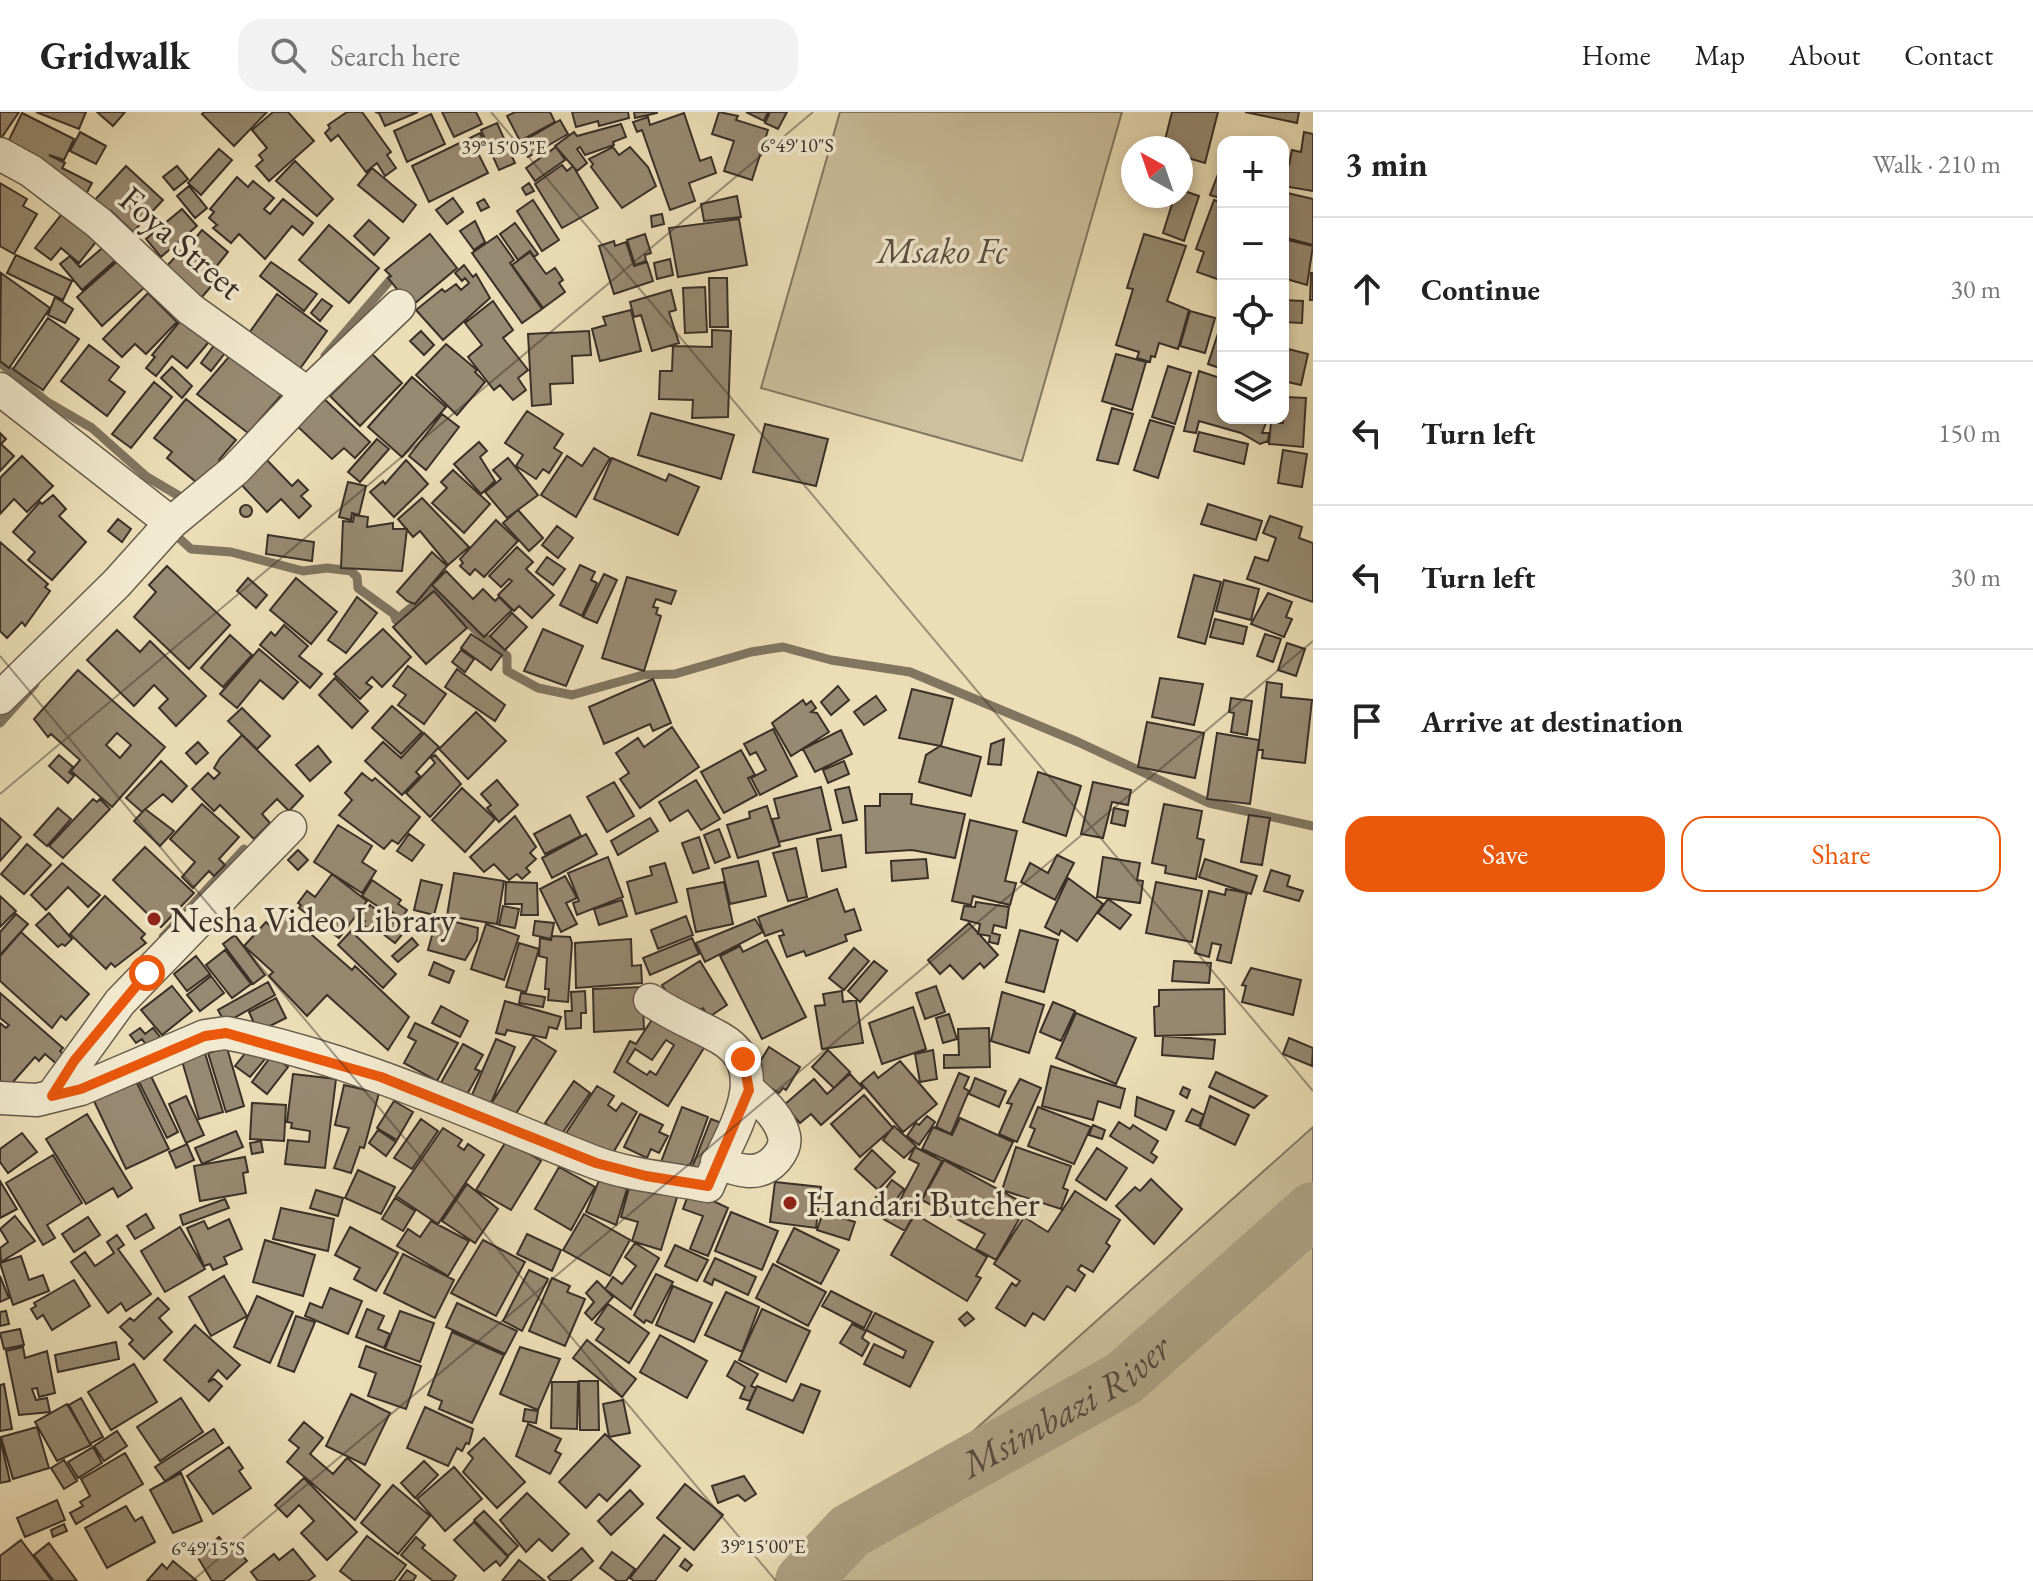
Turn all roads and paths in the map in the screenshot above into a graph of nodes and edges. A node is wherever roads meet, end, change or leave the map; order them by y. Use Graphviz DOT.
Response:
graph roads {
  1 [pos="0,154"];
  2 [pos="399,306"];
  3 [pos="0,389"];
  4 [pos="311,390"];
  5 [pos="171,523"];
  6 [pos="0,698"];
  7 [pos="290,827"];
  8 [pos="650,1000"];
  9 [pos="749,1090"];
  10 [pos="52,1096"];
  11 [pos="0,1098"];
  12 [pos="717,1162"];
  1 -- 4 [label="street, Foya Street"];
  2 -- 4 [label="street"];
  3 -- 5 [label="street"];
  4 -- 5 [label="street"];
  5 -- 6 [label="street"];
  7 -- 10 [label="street"];
  8 -- 9 [label="street"];
  9 -- 12 [label="street"];
  9 -- 12 [label="street"];
  10 -- 11 [label="street"];
  10 -- 12 [label="street"];
}
